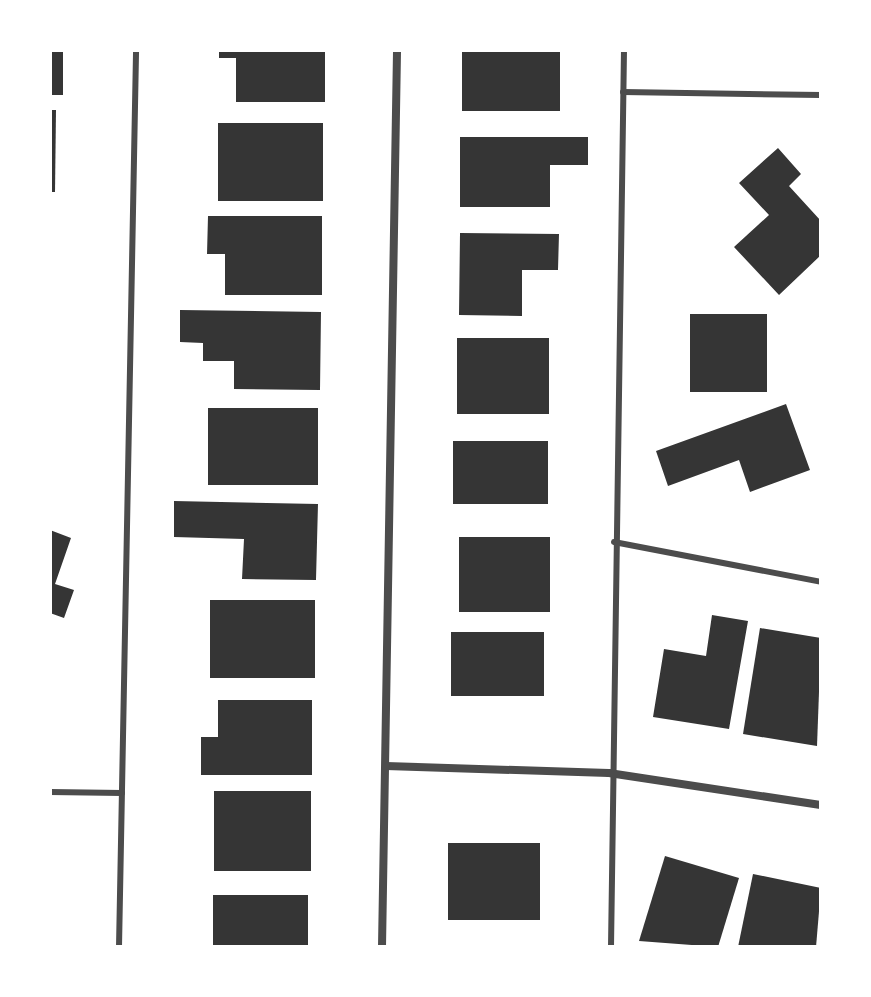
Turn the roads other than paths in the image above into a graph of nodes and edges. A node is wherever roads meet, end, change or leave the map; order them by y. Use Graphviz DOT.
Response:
graph roads {
  1 [pos="136,50"];
  2 [pos="397,50"];
  3 [pos="624,50"];
  4 [pos="623,92"];
  5 [pos="821,95"];
  6 [pos="614,542"];
  7 [pos="821,582"];
  8 [pos="386,766"];
  9 [pos="609,773"];
  10 [pos="50,792"];
  11 [pos="122,793"];
  12 [pos="821,805"];
  13 [pos="119,947"];
  14 [pos="382,947"];
  15 [pos="611,947"];
  1 -- 11 [label="lane"];
  2 -- 8 [label="street"];
  3 -- 4 [label="lane"];
  4 -- 5 [label="lane"];
  4 -- 6 [label="lane"];
  6 -- 7 [label="lane"];
  6 -- 9 [label="lane"];
  8 -- 9 [label="street"];
  8 -- 14 [label="street"];
  9 -- 12 [label="street"];
  9 -- 15 [label="lane"];
  10 -- 11 [label="lane"];
  11 -- 13 [label="lane"];
}
